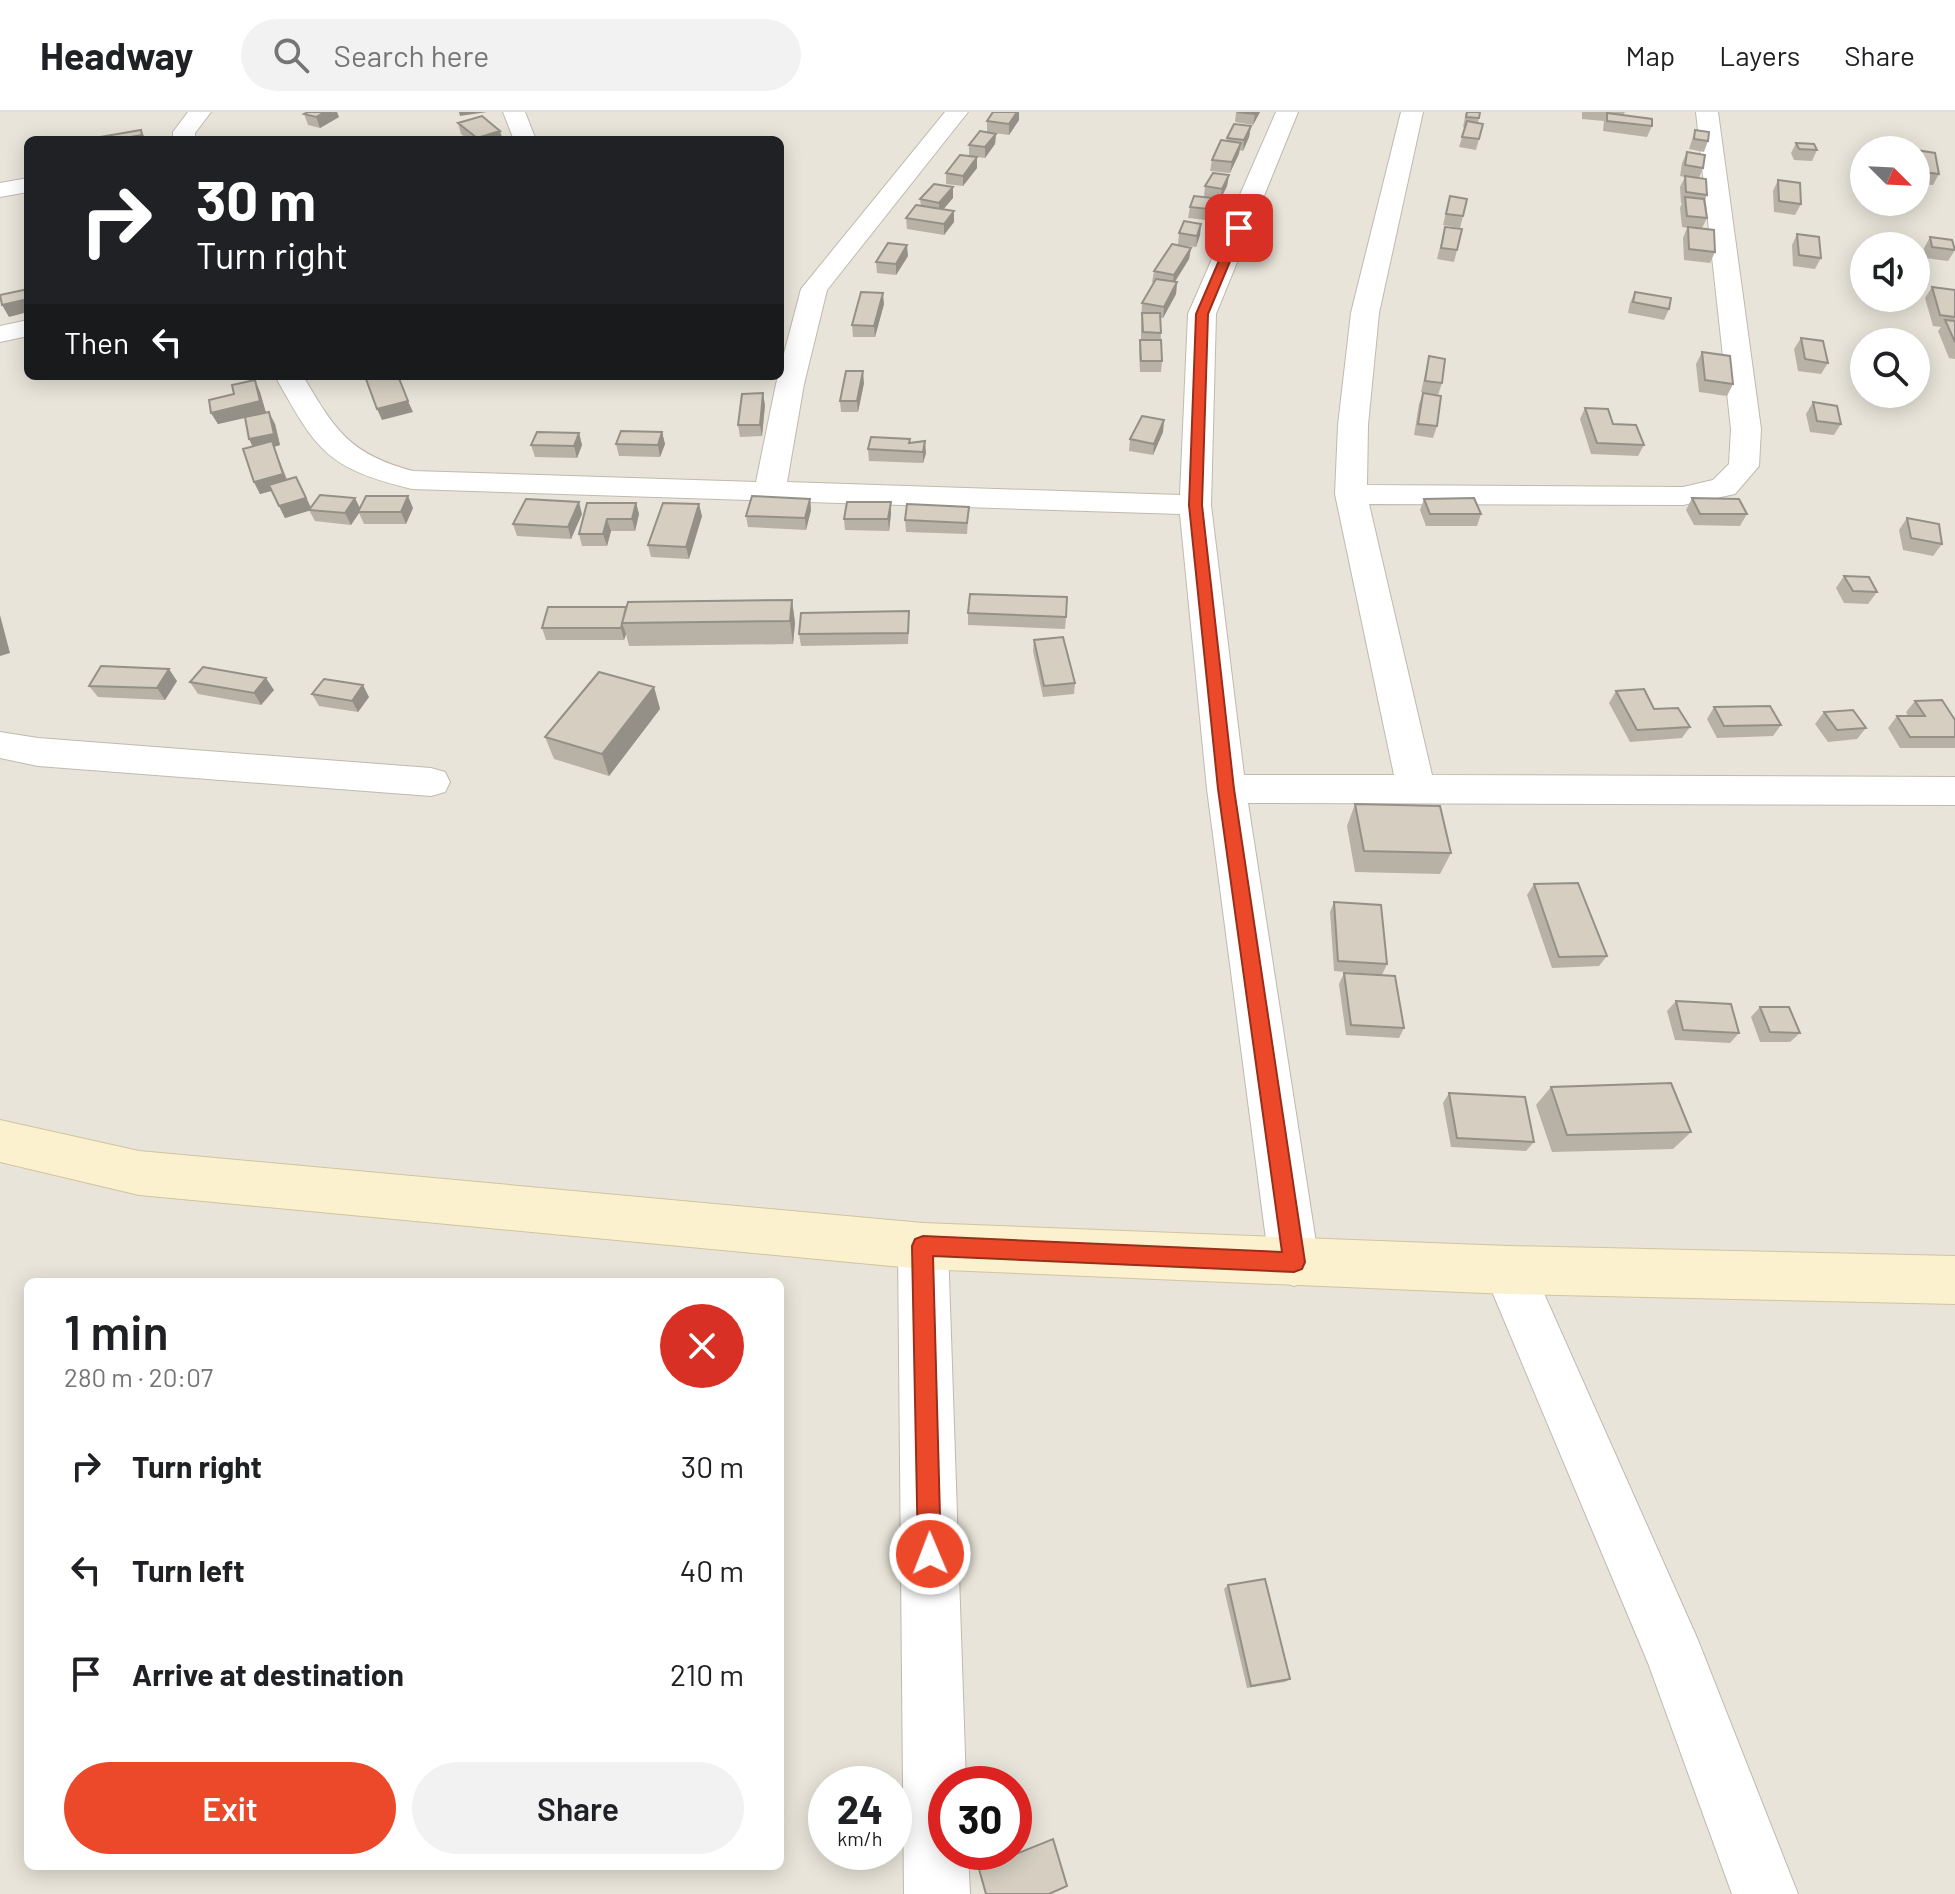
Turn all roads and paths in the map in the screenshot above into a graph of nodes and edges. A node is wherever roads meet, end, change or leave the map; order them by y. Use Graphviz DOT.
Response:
graph roads {
  1 [pos="200,112"];
  2 [pos="514,112"];
  3 [pos="957,112"];
  4 [pos="1287,112"];
  5 [pos="1412,112"];
  6 [pos="1707,112"];
  7 [pos="184,136"];
  8 [pos="523,136"];
  9 [pos="24,186"];
  10 [pos="0,190"];
  11 [pos="24,329"];
  12 [pos="0,334"];
  13 [pos="291,380"];
  14 [pos="769,493"];
  15 [pos="1351,494"];
  16 [pos="1195,505"];
  17 [pos="0,745"];
  18 [pos="431,782"];
  19 [pos="1416,788"];
  20 [pos="1226,789"];
  21 [pos="1955,791"];
  22 [pos="0,1141"];
  23 [pos="923,1246"];
  24 [pos="1294,1262"];
  25 [pos="1508,1270"];
  26 [pos="1955,1280"];
  27 [pos="937,1894"];
  28 [pos="1765,1894"];
  1 -- 7 [label="street"];
  2 -- 8 [label="street"];
  3 -- 14 [label="street"];
  4 -- 16 [label="street"];
  5 -- 15 [label="street"];
  6 -- 15 [label="street"];
  9 -- 10 [label="street"];
  11 -- 12 [label="street"];
  13 -- 14 [label="street"];
  14 -- 16 [label="street"];
  15 -- 19 [label="street"];
  16 -- 20 [label="street"];
  17 -- 18 [label="street"];
  19 -- 20 [label="street"];
  19 -- 21 [label="street"];
  20 -- 24 [label="street"];
  22 -- 23 [label="street"];
  23 -- 24 [label="street"];
  23 -- 27 [label="street"];
  24 -- 25 [label="street"];
  25 -- 26 [label="street"];
  25 -- 28 [label="street"];
}
